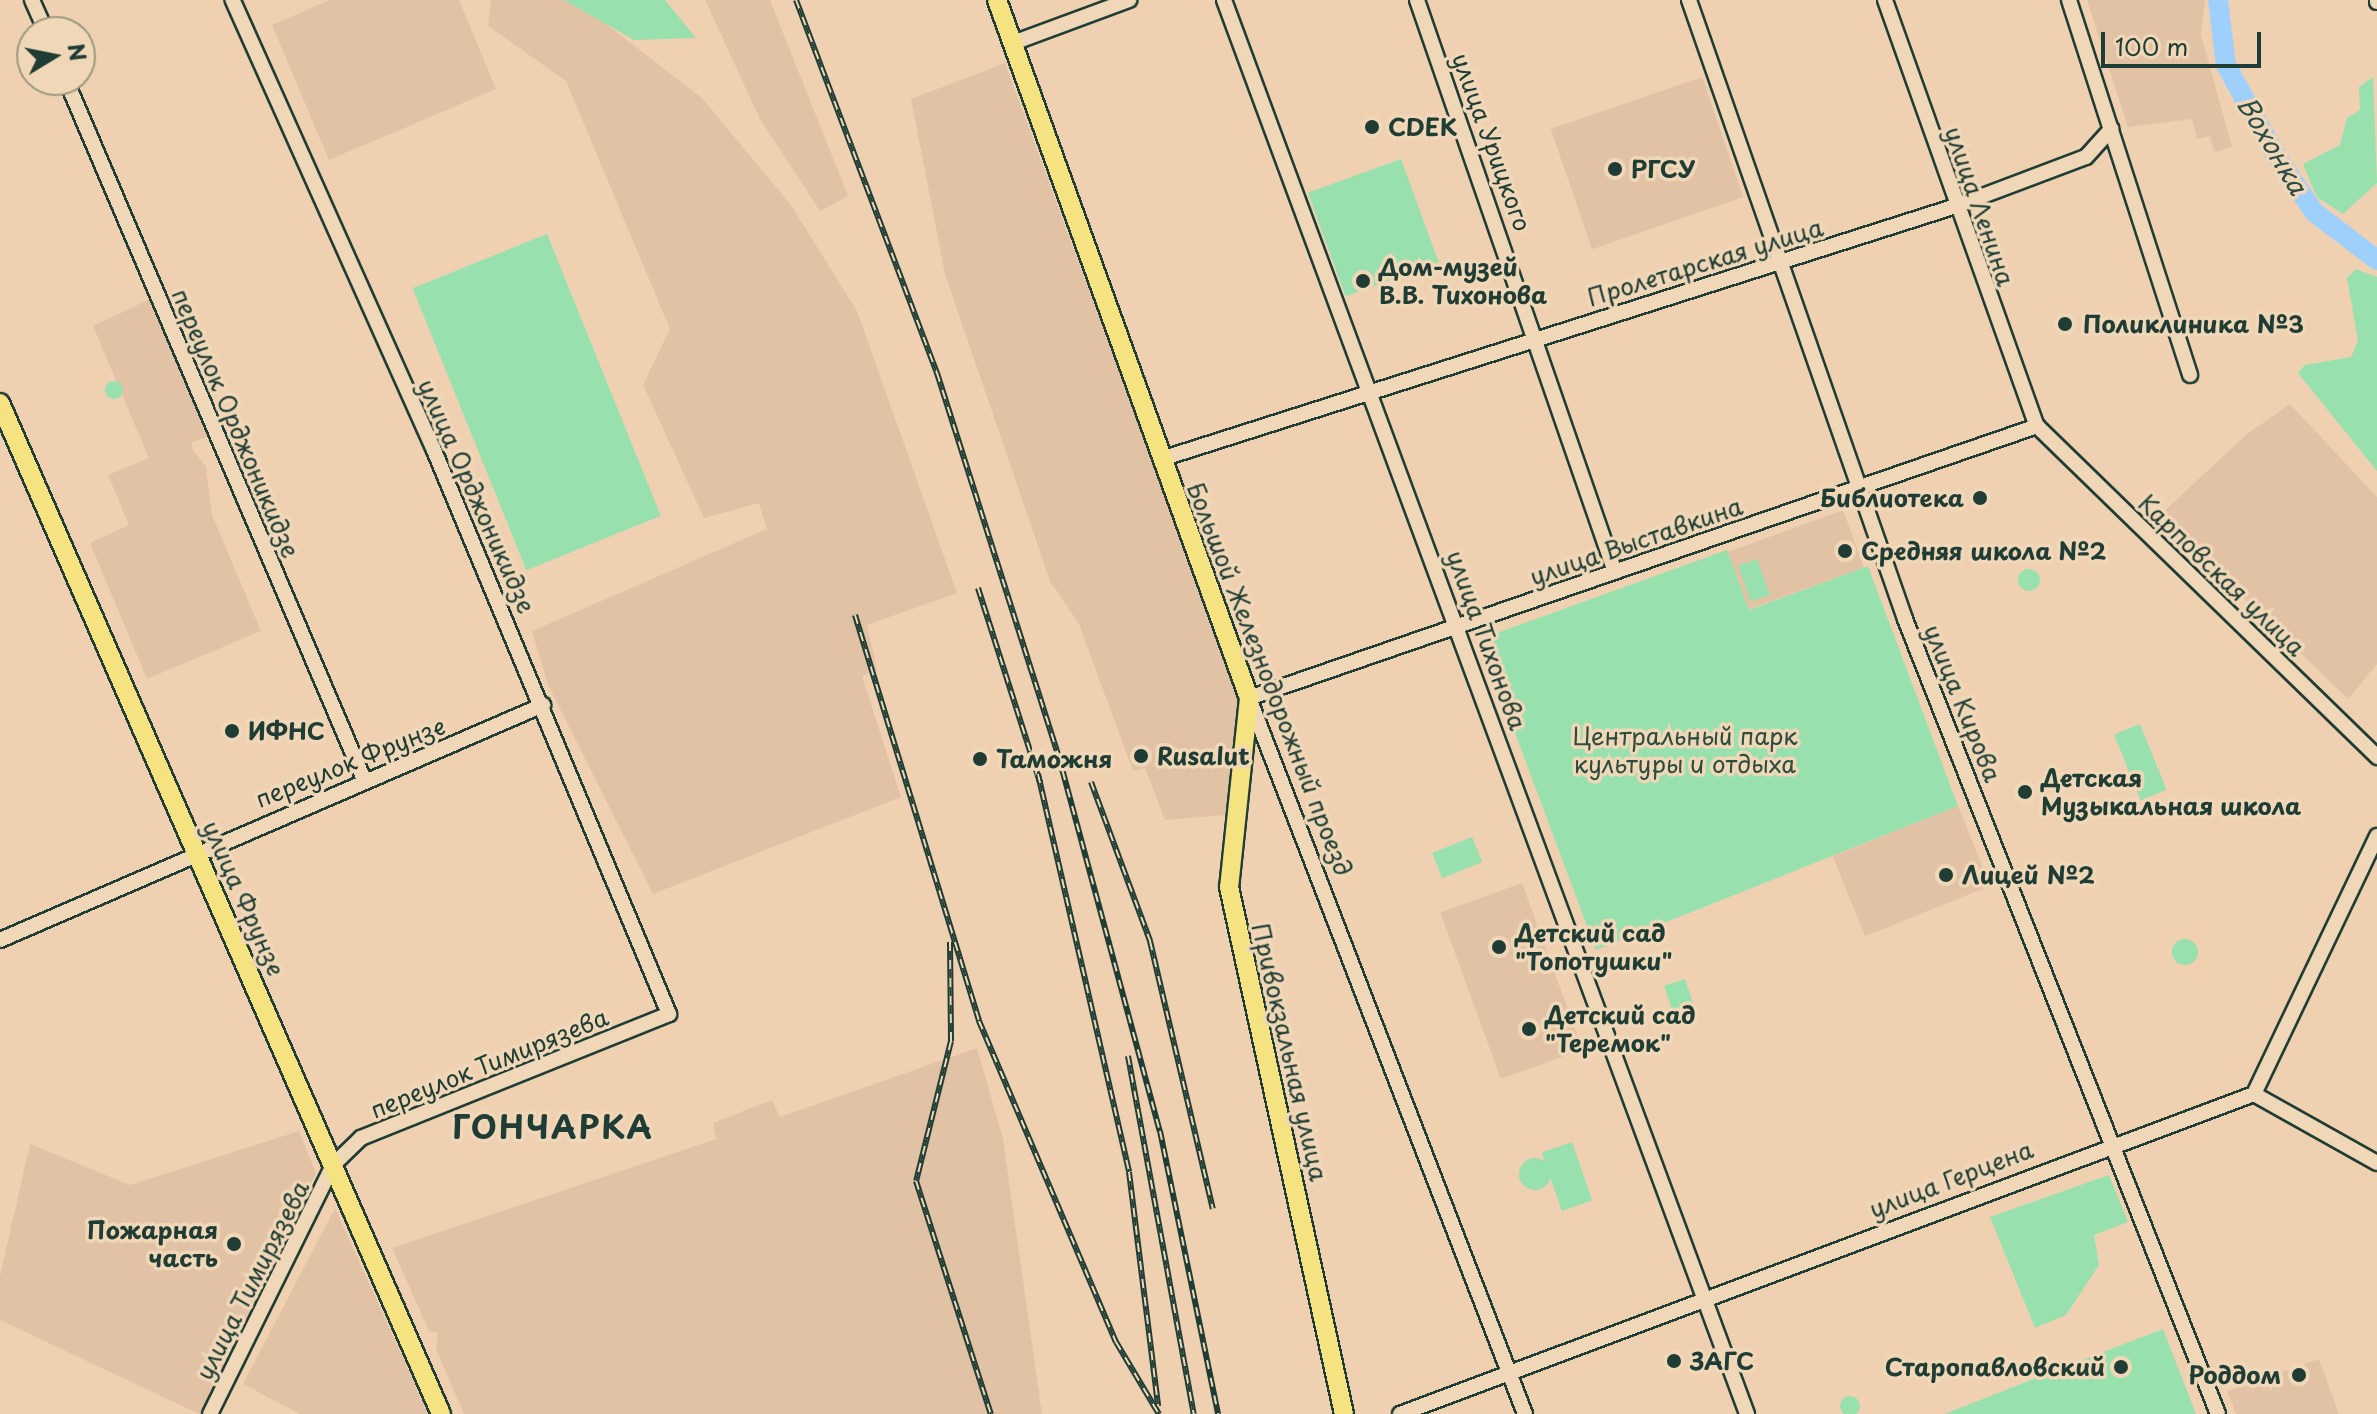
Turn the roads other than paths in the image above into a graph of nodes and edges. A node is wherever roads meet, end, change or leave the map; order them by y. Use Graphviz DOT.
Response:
graph roads {
  1 [pos="233,0"];
  2 [pos="997,0"];
  3 [pos="1129,0"];
  4 [pos="1224,0"];
  5 [pos="1417,0"];
  6 [pos="1689,0"];
  7 [pos="1885,0"];
  8 [pos="2069,0"];
  9 [pos="1013,43"];
  10 [pos="73,96"];
  11 [pos="2111,129"];
  12 [pos="1956,206"];
  13 [pos="1778,264"];
  14 [pos="1538,336"];
  15 [pos="2190,375"];
  16 [pos="1369,387"];
  17 [pos="0,403"];
  18 [pos="2037,426"];
  19 [pos="1161,459"];
  20 [pos="1858,487"];
  21 [pos="1615,572"];
  22 [pos="1458,626"];
  23 [pos="1249,698"];
  24 [pos="543,705"];
  25 [pos="2377,757"];
  26 [pos="365,782"];
  27 [pos="2377,836"];
  28 [pos="196,850"];
  29 [pos="0,940"];
  30 [pos="669,1014"];
  31 [pos="2254,1094"];
  32 [pos="2116,1141"];
  33 [pos="2377,1163"];
  34 [pos="333,1165"];
  35 [pos="1702,1297"];
  36 [pos="1508,1371"];
  37 [pos="210,1414"];
  38 [pos="441,1414"];
  39 [pos="1344,1414"];
  40 [pos="1400,1414"];
  41 [pos="1525,1414"];
  42 [pos="1747,1414"];
  43 [pos="2218,1414"];
  1 -- 24 [label="street, улица Орджоникидзе"];
  2 -- 9 [label="main road, Большой Железнодорожный проезд"];
  3 -- 9 [label="street"];
  4 -- 16 [label="street, улица Тихонова"];
  5 -- 14 [label="street, улица Урицкого"];
  6 -- 13 [label="street, улица Кирова"];
  7 -- 12 [label="street, улица Ленина"];
  8 -- 11 [label="street"];
  9 -- 19 [label="main road, Большой Железнодорожный проезд"];
  10 -- 26 [label="street, переулок Орджоникидзе"];
  11 -- 12 [label="street, Пролетарская улица"];
  11 -- 15 [label="street"];
  12 -- 13 [label="street, Пролетарская улица"];
  12 -- 18 [label="street, улица Ленина"];
  13 -- 14 [label="street, Пролетарская улица"];
  13 -- 20 [label="street, улица Кирова"];
  14 -- 16 [label="street, Пролетарская улица"];
  14 -- 21 [label="street, улица Урицкого"];
  16 -- 19 [label="street, Пролетарская улица"];
  16 -- 22 [label="street, улица Тихонова"];
  17 -- 28 [label="main road, улица Фрунзе"];
  18 -- 20 [label="street, улица Выставкина"];
  18 -- 25 [label="street, Карповская улица"];
  19 -- 23 [label="main road, Большой Железнодорожный проезд"];
  20 -- 21 [label="street, улица Выставкина"];
  20 -- 32 [label="street, улица Кирова"];
  21 -- 22 [label="street, улица Выставкина"];
  22 -- 23 [label="street, улица Выставкина"];
  22 -- 35 [label="street, улица Тихонова"];
  23 -- 36 [label="street, Большой Железнодорожный проезд"];
  23 -- 39 [label="main road, Привокзальная улица"];
  24 -- 26 [label="street, переулок Фрунзе"];
  24 -- 30 [label="street, улица Орджоникидзе"];
  26 -- 28 [label="street, переулок Фрунзе"];
  27 -- 31 [label="street"];
  28 -- 29 [label="street, переулок Фрунзе"];
  28 -- 34 [label="main road, улица Фрунзе"];
  30 -- 34 [label="street, переулок Тимирязева"];
  31 -- 32 [label="street, улица Герцена"];
  31 -- 33 [label="street"];
  32 -- 35 [label="street, улица Герцена"];
  32 -- 43 [label="street, улица Кирова"];
  34 -- 37 [label="street, улица Тимирязева"];
  34 -- 38 [label="main road, улица Фрунзе"];
  35 -- 36 [label="street, улица Герцена"];
  35 -- 42 [label="street, улица Тихонова"];
  36 -- 40 [label="street, улица Герцена"];
  36 -- 41 [label="street, Большой Железнодорожный проезд"];
}
